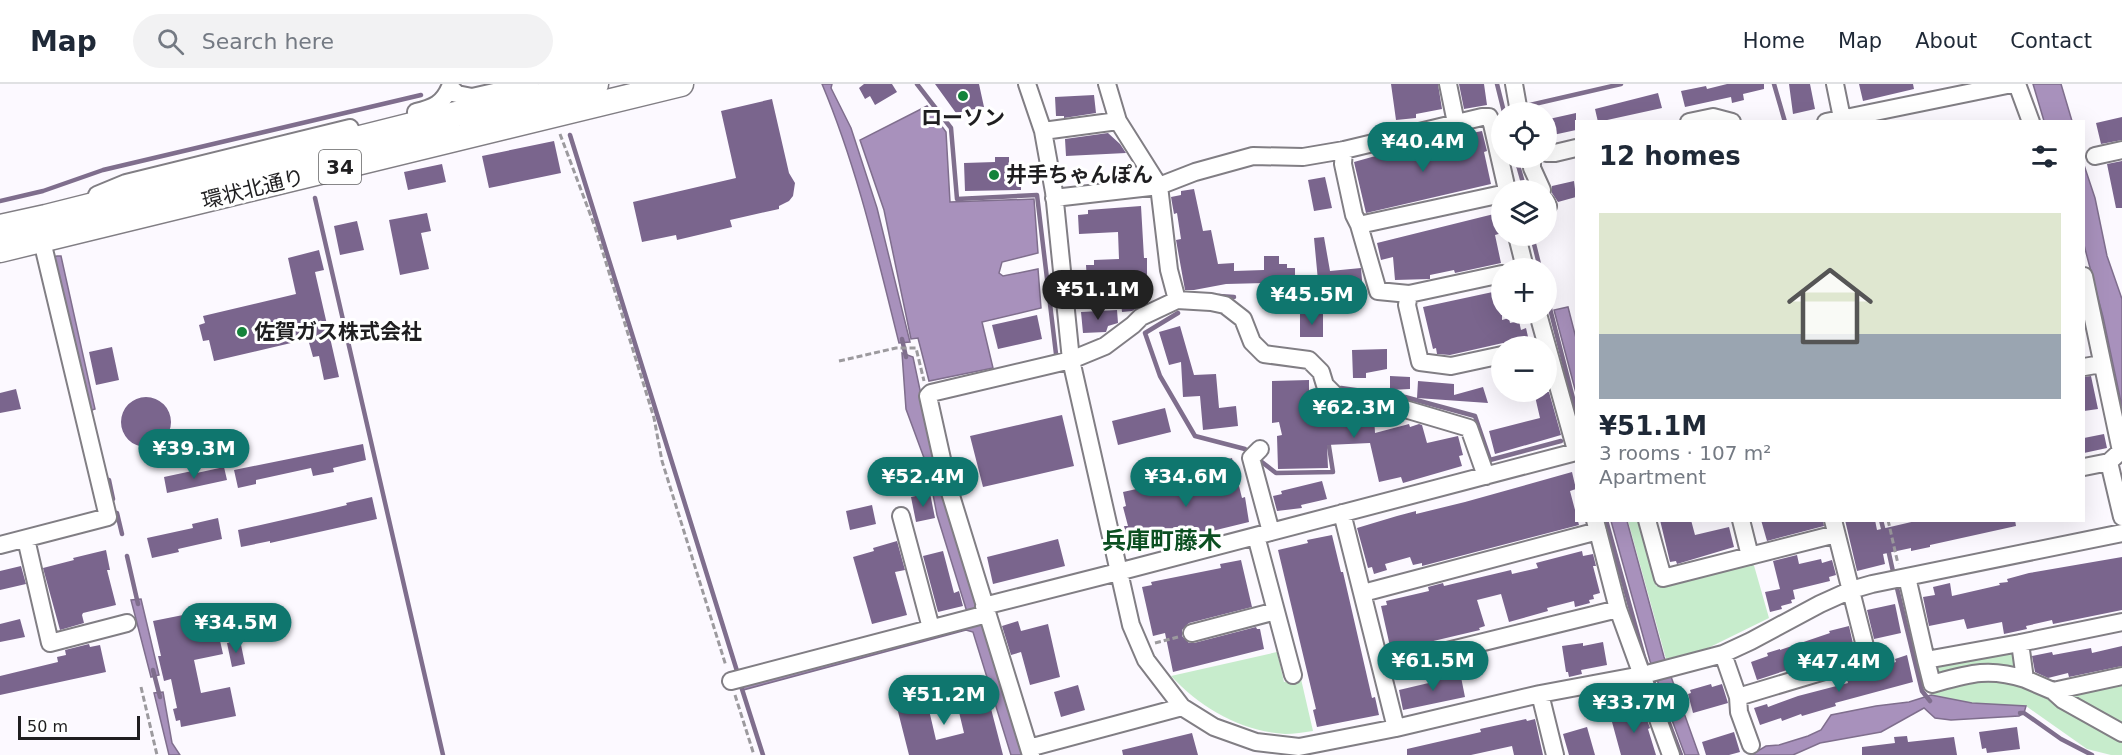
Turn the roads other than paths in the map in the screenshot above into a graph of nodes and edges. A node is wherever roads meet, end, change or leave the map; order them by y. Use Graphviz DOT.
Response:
graph roads {
  1 [pos="530,84"];
  2 [pos="596,84"];
  3 [pos="681,84"];
  4 [pos="1027,84"];
  5 [pos="1107,84"];
  6 [pos="1448,84"];
  7 [pos="1514,84"];
  8 [pos="1835,84"];
  9 [pos="2012,84"];
  10 [pos="2017,84"];
  11 [pos="1984,86"];
  12 [pos="1517,102"];
  13 [pos="1699,120"];
  14 [pos="1724,120"];
  15 [pos="1834,120"];
  16 [pos="2030,120"];
  17 [pos="1118,121"];
  18 [pos="1456,123"];
  19 [pos="1043,131"];
  20 [pos="1575,148"];
  21 [pos="1344,150"];
  22 [pos="2122,150"];
  23 [pos="1557,153"];
  24 [pos="2094,156"];
  25 [pos="1505,180"];
  26 [pos="1159,186"];
  27 [pos="1491,196"];
  28 [pos="1054,198"];
  29 [pos="46,217"];
  30 [pos="1359,225"];
  31 [pos="0,227"];
  32 [pos="42,240"];
  33 [pos="0,250"];
  34 [pos="1491,276"];
  35 [pos="2085,281"];
  36 [pos="1409,294"];
  37 [pos="1177,300"];
  38 [pos="1491,357"];
  39 [pos="1071,360"];
  40 [pos="2101,364"];
  41 [pos="2085,368"];
  42 [pos="1557,391"];
  43 [pos="1575,448"];
  44 [pos="1575,451"];
  45 [pos="1255,454"];
  46 [pos="2109,462"];
  47 [pos="2085,467"];
  48 [pos="1486,476"];
  49 [pos="1341,513"];
  50 [pos="901,516"];
  51 [pos="2122,517"];
  52 [pos="1648,522"];
  53 [pos="1742,522"];
  54 [pos="1597,526"];
  55 [pos="1835,527"];
  56 [pos="2122,533"];
  57 [pos="1263,534"];
  58 [pos="26,539"];
  59 [pos="0,545"];
  60 [pos="1750,556"];
  61 [pos="1118,572"];
  62 [pos="1899,578"];
  63 [pos="1851,590"];
  64 [pos="1363,593"];
  65 [pos="1618,609"];
  66 [pos="986,610"];
  67 [pos="1276,611"];
  68 [pos="2122,622"];
  69 [pos="127,623"];
  70 [pos="931,628"];
  71 [pos="1192,633"];
  72 [pos="2020,644"];
  73 [pos="1723,654"];
  74 [pos="1926,660"];
  75 [pos="1382,667"];
  76 [pos="1644,674"];
  77 [pos="1293,675"];
  78 [pos="2122,676"];
  79 [pos="2025,679"];
  80 [pos="730,681"];
  81 [pos="2053,691"];
  82 [pos="1540,694"];
  83 [pos="1738,697"];
  84 [pos="1182,707"];
  85 [pos="1396,728"];
  86 [pos="2122,734"];
  87 [pos="1751,745"];
  88 [pos="1299,751"];
  89 [pos="1030,752"];
  90 [pos="1555,755"];
  91 [pos="1671,755"];
  1 -- 29 [label="street"];
  2 -- 29 [label="highway, 環状北通り / 34"];
  3 -- 32 [label="highway, 環状北通り / 34"];
  4 -- 19 [label="street"];
  5 -- 17 [label="street"];
  6 -- 18 [label="street"];
  7 -- 12 [label="street"];
  8 -- 15 [label="street"];
  9 -- 11 [label="street"];
  10 -- 16 [label="street"];
  11 -- 15 [label="street"];
  13 -- 14 [label="street"];
  17 -- 19 [label="street"];
  17 -- 26 [label="street"];
  18 -- 21 [label="street"];
  18 -- 25 [label="street"];
  19 -- 28 [label="street"];
  20 -- 23 [label="street"];
  21 -- 26 [label="street"];
  21 -- 30 [label="street"];
  22 -- 24 [label="street"];
  26 -- 28 [label="street"];
  26 -- 37 [label="street"];
  27 -- 30 [label="street"];
  28 -- 39 [label="street"];
  29 -- 31 [label="highway, 環状北通り / 34"];
  30 -- 36 [label="street"];
  32 -- 33 [label="highway, 環状北通り / 34"];
  32 -- 58 [label="street"];
  34 -- 36 [label="street"];
  35 -- 40 [label="street"];
  36 -- 38 [label="street"];
  37 -- 39 [label="street"];
  37 -- 48 [label="street"];
  39 -- 61 [label="street"];
  39 -- 66 [label="street"];
  40 -- 41 [label="street"];
  40 -- 46 [label="street"];
  42 -- 43 [label="street"];
  44 -- 48 [label="street"];
  45 -- 57 [label="street"];
  46 -- 47 [label="street"];
  46 -- 51 [label="street"];
  48 -- 49 [label="street"];
  49 -- 57 [label="street"];
  49 -- 64 [label="street"];
  50 -- 70 [label="street"];
  52 -- 60 [label="street"];
  53 -- 60 [label="street"];
  54 -- 64 [label="street"];
  54 -- 65 [label="street"];
  55 -- 60 [label="street"];
  55 -- 63 [label="street"];
  56 -- 62 [label="street"];
  57 -- 61 [label="street"];
  57 -- 67 [label="street"];
  58 -- 59 [label="street"];
  58 -- 69 [label="street"];
  61 -- 66 [label="street"];
  61 -- 84 [label="street"];
  62 -- 63 [label="street"];
  62 -- 74 [label="street"];
  63 -- 73 [label="street"];
  63 -- 83 [label="street"];
  64 -- 75 [label="street"];
  65 -- 75 [label="street"];
  65 -- 76 [label="street"];
  66 -- 70 [label="street"];
  66 -- 89 [label="street"];
  67 -- 71 [label="street"];
  67 -- 77 [label="street"];
  68 -- 72 [label="street"];
  70 -- 80 [label="street"];
  72 -- 74 [label="street"];
  72 -- 79 [label="street"];
  73 -- 76 [label="street"];
  73 -- 83 [label="street"];
  74 -- 79 [label="street"];
  75 -- 85 [label="street"];
  76 -- 82 [label="street"];
  76 -- 91 [label="street"];
  78 -- 81 [label="street"];
  79 -- 81 [label="street"];
  81 -- 86 [label="street"];
  82 -- 85 [label="street"];
  82 -- 90 [label="street"];
  83 -- 87 [label="street"];
  84 -- 88 [label="street"];
  84 -- 89 [label="street"];
  85 -- 88 [label="street"];
}
